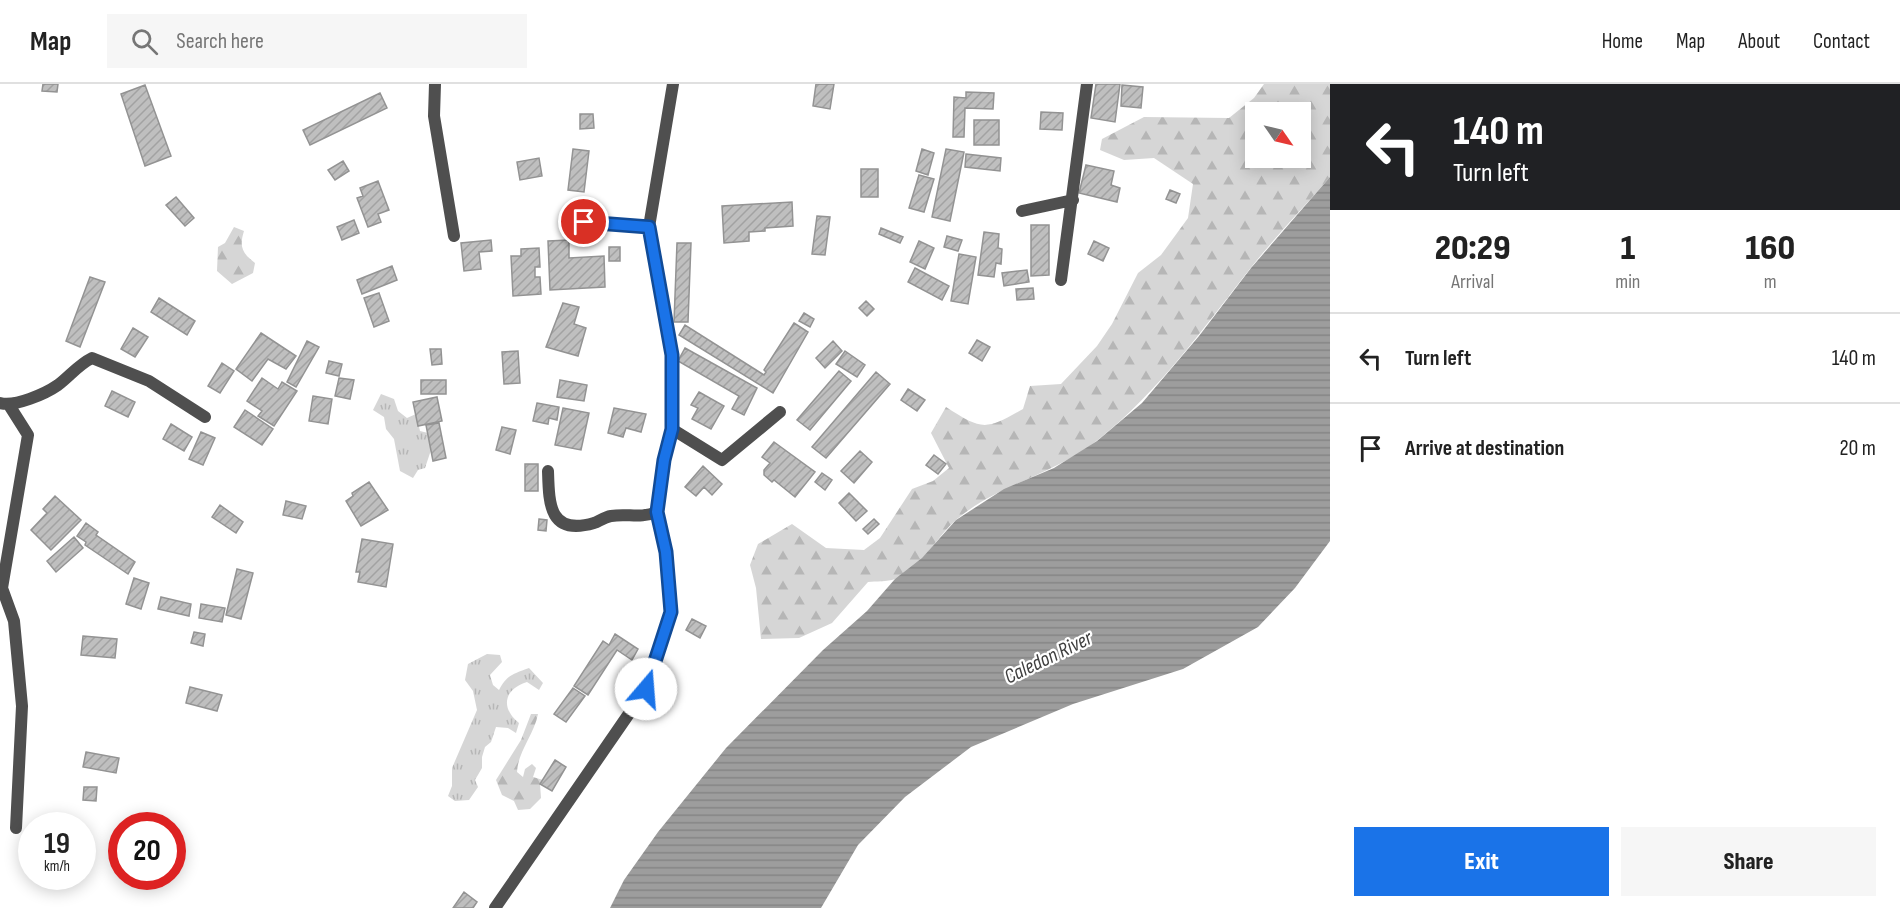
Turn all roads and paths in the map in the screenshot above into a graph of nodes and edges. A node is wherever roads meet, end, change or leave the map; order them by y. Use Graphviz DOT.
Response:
graph roads {
  1 [pos="435,84"];
  2 [pos="673,84"];
  3 [pos="1087,84"];
  4 [pos="1073,200"];
  5 [pos="1022,211"];
  6 [pos="584,222"];
  7 [pos="649,227"];
  8 [pos="454,236"];
  9 [pos="1062,280"];
  10 [pos="5,404"];
  11 [pos="780,412"];
  12 [pos="205,417"];
  13 [pos="672,429"];
  14 [pos="548,471"];
  15 [pos="657,512"];
  16 [pos="1,589"];
  17 [pos="16,828"];
  18 [pos="495,908"];
  1 -- 8 [label="street"];
  2 -- 7 [label="street"];
  3 -- 4 [label="street"];
  4 -- 5 [label="street"];
  4 -- 9 [label="street"];
  6 -- 7 [label="street"];
  7 -- 13 [label="street"];
  10 -- 12 [label="street"];
  10 -- 16 [label="street"];
  11 -- 13 [label="street"];
  13 -- 15 [label="street"];
  14 -- 15 [label="street"];
  15 -- 18 [label="street"];
  16 -- 17 [label="street"];
}
